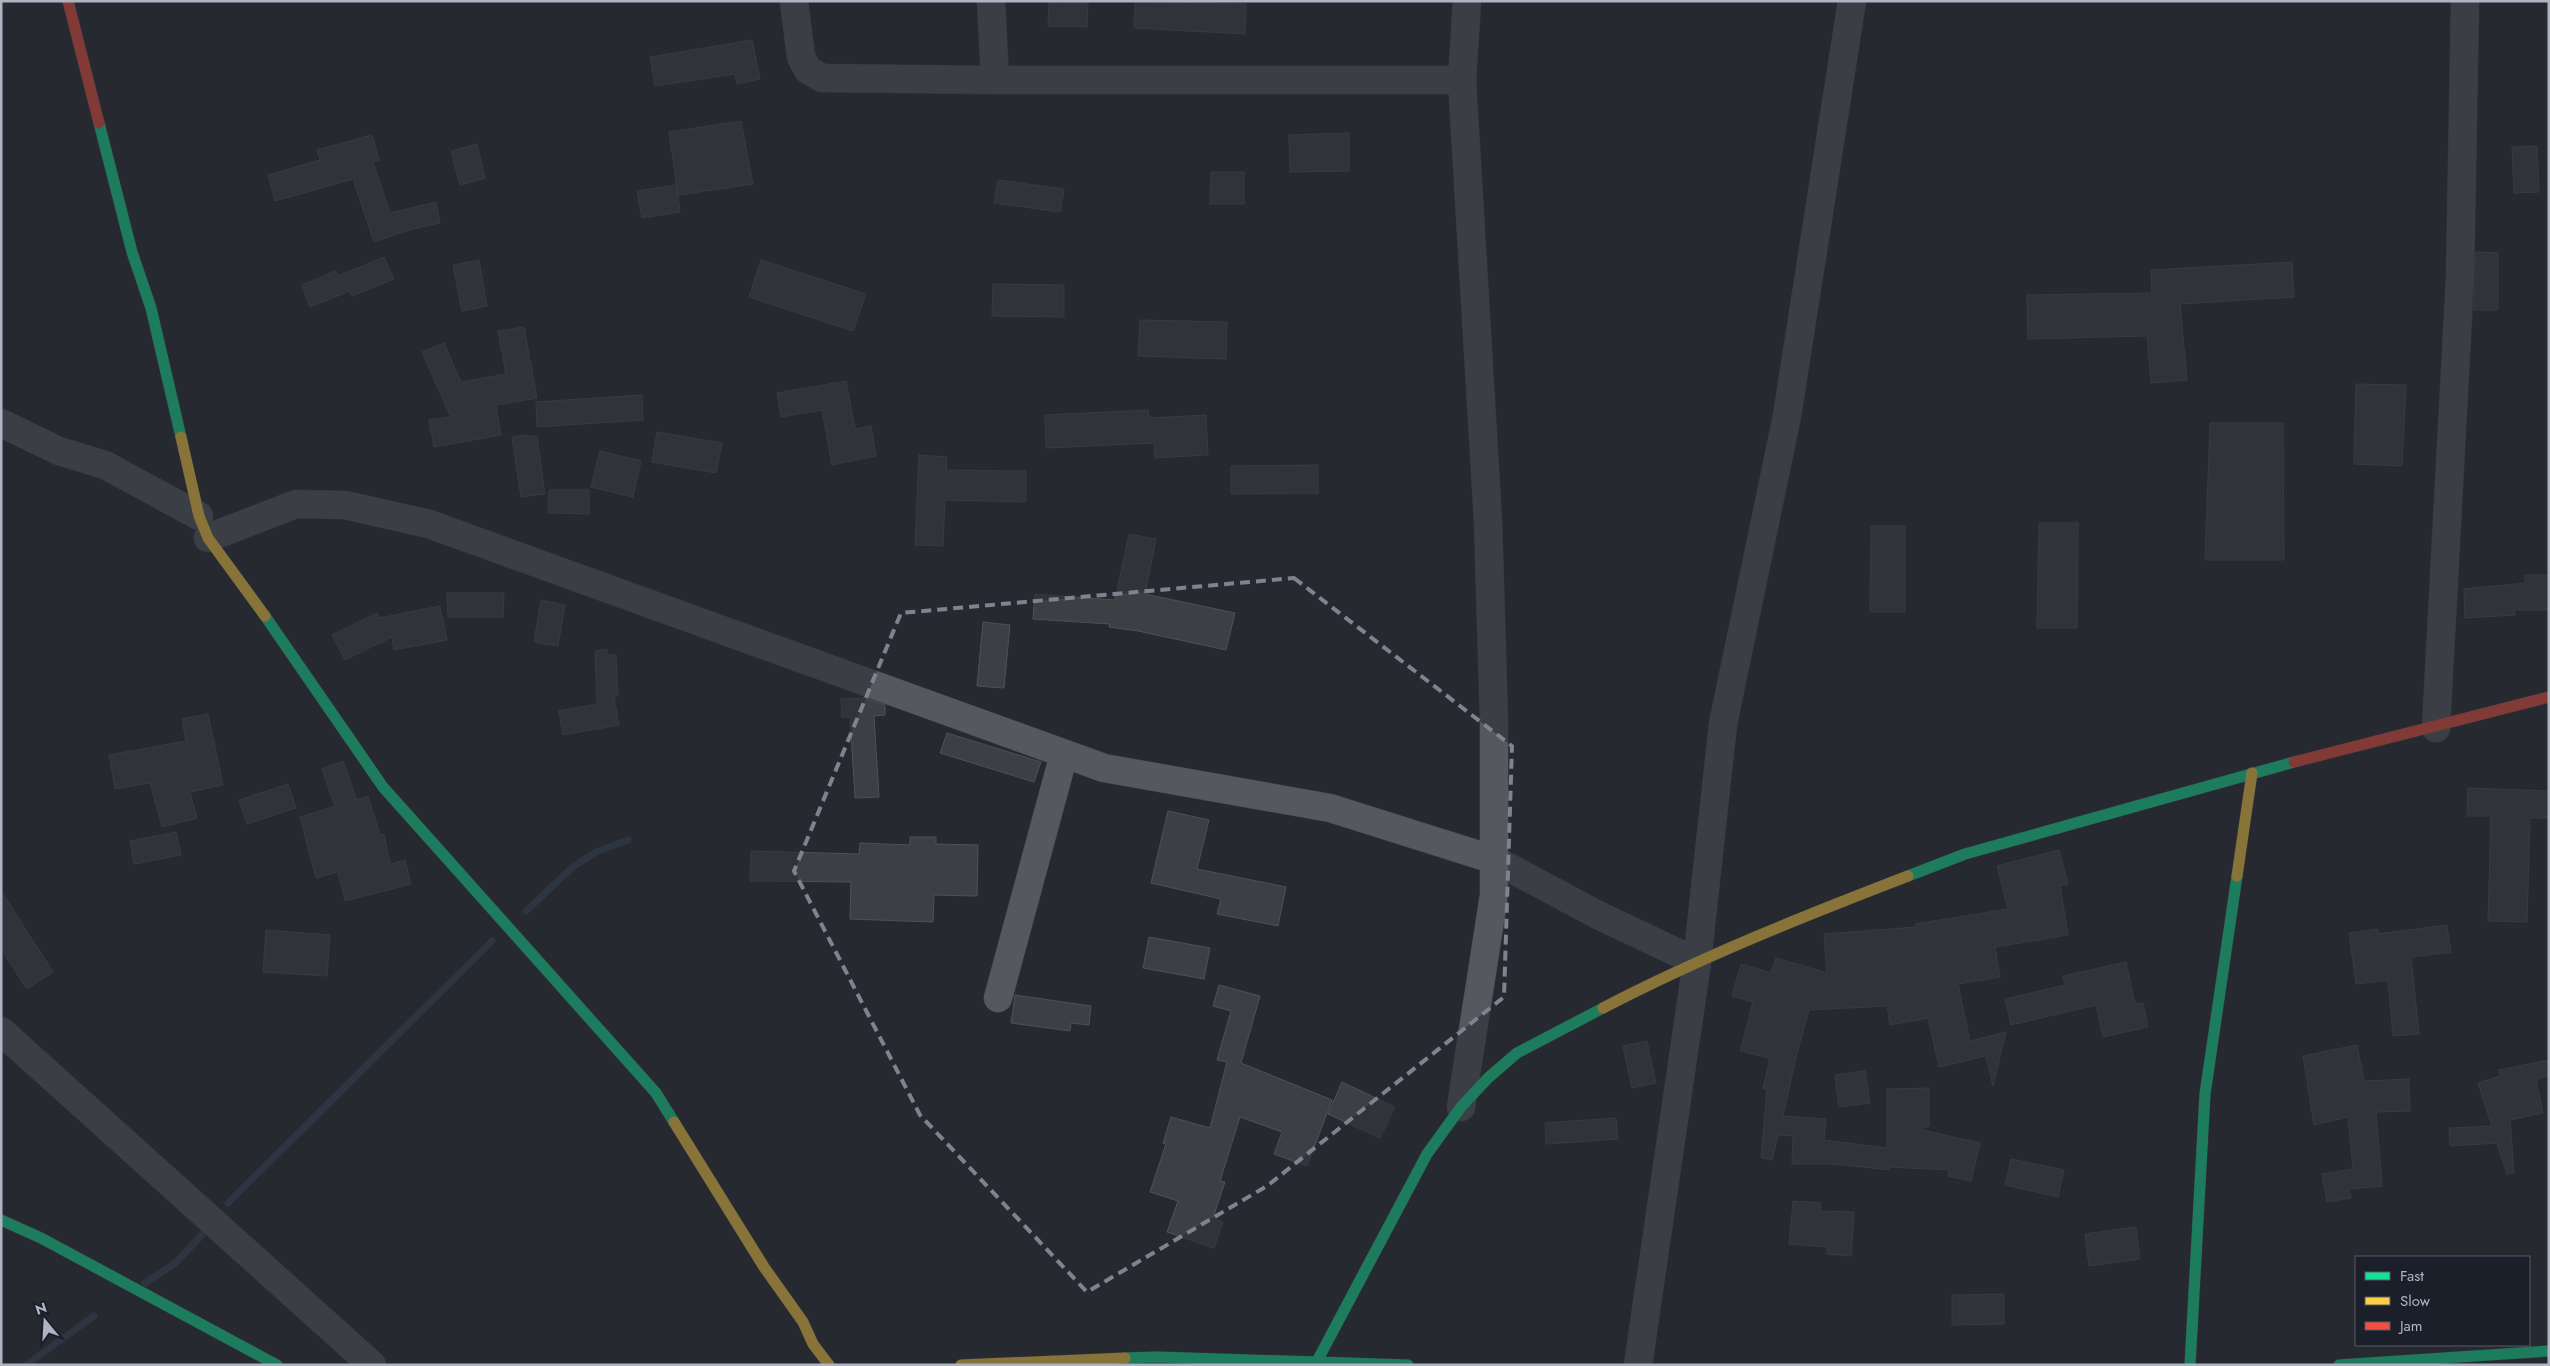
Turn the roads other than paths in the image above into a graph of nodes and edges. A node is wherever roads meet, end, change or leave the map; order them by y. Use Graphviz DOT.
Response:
graph roads {
  1 [pos="68,1"];
  2 [pos="794,1"];
  3 [pos="991,1"];
  4 [pos="1467,1"];
  5 [pos="1852,1"];
  6 [pos="2465,1"];
  7 [pos="995,80"];
  8 [pos="1462,80"];
  9 [pos="1,424"];
  10 [pos="204,527"];
  11 [pos="2549,697"];
  12 [pos="2436,728"];
  13 [pos="1064,754"];
  14 [pos="2252,773"];
  15 [pos="1495,860"];
  16 [pos="1696,962"];
  17 [pos="998,998"];
  18 [pos="1,1031"];
  19 [pos="1461,1107"];
  20 [pos="1,1220"];
  21 [pos="2549,1351"];
  22 [pos="1316,1364"];
  23 [pos="277,1365"];
  24 [pos="372,1365"];
  25 [pos="829,1365"];
  26 [pos="961,1365"];
  27 [pos="1408,1365"];
  28 [pos="1638,1365"];
  29 [pos="2190,1365"];
  30 [pos="2339,1365"];
  1 -- 10 [label="street"];
  2 -- 7 [label="street"];
  3 -- 7 [label="street"];
  4 -- 8 [label="street"];
  5 -- 16 [label="street"];
  6 -- 12 [label="street"];
  7 -- 8 [label="street"];
  8 -- 15 [label="street"];
  9 -- 10 [label="street"];
  10 -- 13 [label="street"];
  10 -- 25 [label="street"];
  11 -- 12 [label="street"];
  12 -- 14 [label="street"];
  13 -- 15 [label="street"];
  13 -- 17 [label="street"];
  14 -- 16 [label="street"];
  14 -- 29 [label="street"];
  15 -- 16 [label="street"];
  15 -- 19 [label="street"];
  16 -- 19 [label="street"];
  16 -- 28 [label="street"];
  18 -- 24 [label="street"];
  19 -- 22 [label="street"];
  20 -- 23 [label="street"];
  21 -- 30 [label="street"];
  22 -- 26 [label="street"];
  22 -- 27 [label="street"];
}
